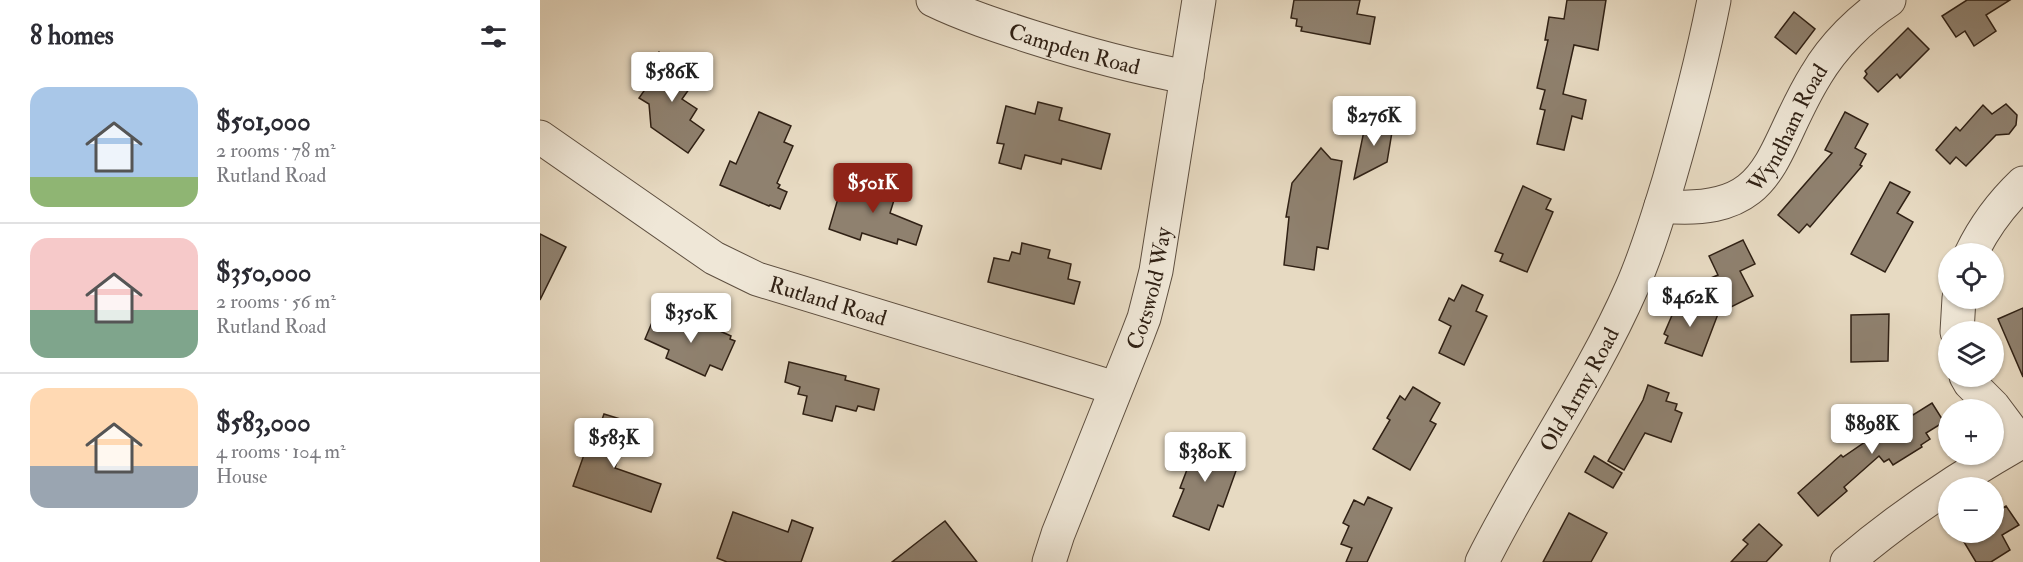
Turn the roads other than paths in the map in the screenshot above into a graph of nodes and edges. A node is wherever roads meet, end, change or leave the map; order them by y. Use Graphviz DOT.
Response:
graph roads {
  1 [pos="933,0"];
  2 [pos="1199,0"];
  3 [pos="1714,0"];
  4 [pos="1889,0"];
  5 [pos="1187,76"];
  6 [pos="540,137"];
  7 [pos="2023,183"];
  8 [pos="1661,206"];
  9 [pos="1976,243"];
  10 [pos="1975,387"];
  11 [pos="1115,388"];
  12 [pos="2022,442"];
  13 [pos="1049,562"];
  14 [pos="1482,562"];
  15 [pos="1847,562"];
  1 -- 5 [label="street, Campden Road"];
  2 -- 5 [label="street, Cotswold Way"];
  3 -- 8 [label="street, Old Army Road"];
  4 -- 8 [label="street, Wyndham Road"];
  5 -- 11 [label="street, Cotswold Way"];
  6 -- 11 [label="street, Rutland Road"];
  7 -- 9 [label="street"];
  8 -- 14 [label="street, Old Army Road"];
  10 -- 12 [label="street"];
  11 -- 13 [label="street, Cotswold Way"];
  12 -- 15 [label="street"];
}
